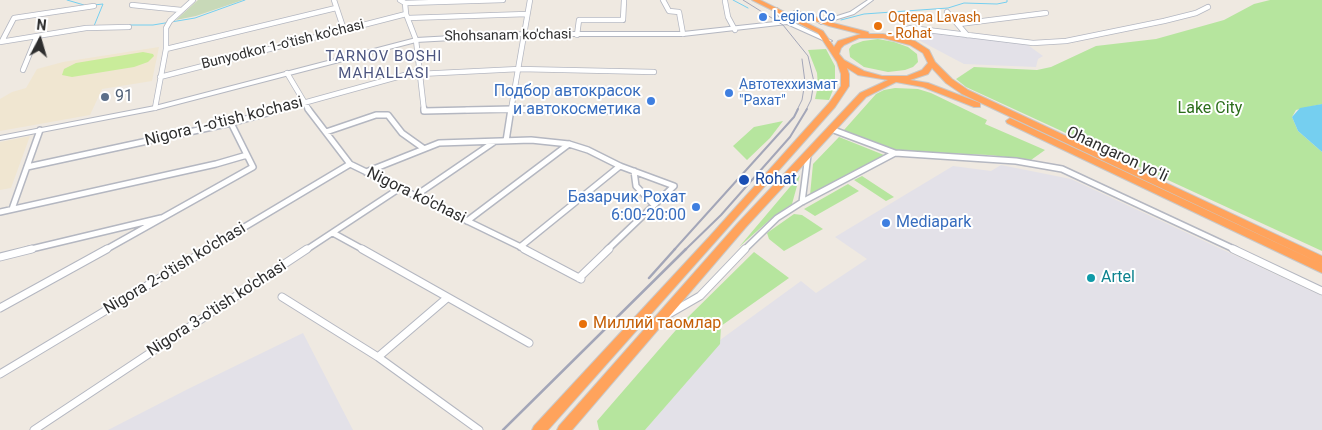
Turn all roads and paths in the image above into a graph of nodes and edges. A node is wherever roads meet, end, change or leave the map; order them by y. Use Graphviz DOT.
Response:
graph roads {
  1 [pos="193,0"];
  2 [pos="334,0"];
  3 [pos="400,0"];
  4 [pos="503,0"];
  5 [pos="530,0"];
  6 [pos="624,0"];
  7 [pos="664,0"];
  8 [pos="755,0"];
  9 [pos="770,0"];
  10 [pos="871,0"];
  11 [pos="725,1"];
  12 [pos="405,3"];
  13 [pos="132,4"];
  14 [pos="94,6"];
  15 [pos="1208,7"];
  16 [pos="336,8"];
  17 [pos="775,9"];
  18 [pos="181,10"];
  19 [pos="947,12"];
  20 [pos="1046,13"];
  21 [pos="528,14"];
  22 [pos="407,16"];
  23 [pos="788,22"];
  24 [pos="821,22"];
  25 [pos="959,24"];
  26 [pos="129,27"];
  27 [pos="344,30"];
  28 [pos="735,30"];
  29 [pos="525,34"];
  30 [pos="576,34"];
  31 [pos="683,34"];
  32 [pos="876,35"];
  33 [pos="967,35"];
  34 [pos="37,36"];
  35 [pos="897,38"];
  36 [pos="416,40"];
  37 [pos="1,41"];
  38 [pos="828,41"];
  39 [pos="166,49"];
  40 [pos="839,58"];
  41 [pos="932,63"];
  42 [pos="519,69"];
  43 [pos="23,70"];
  44 [pos="419,72"];
  45 [pos="654,72"];
  46 [pos="287,73"];
  47 [pos="160,77"];
  48 [pos="894,79"];
  49 [pos="876,87"];
  50 [pos="935,89"];
  51 [pos="303,102"];
  52 [pos="155,108"];
  53 [pos="512,109"];
  54 [pos="633,111"];
  55 [pos="231,123"];
  56 [pos="831,129"];
  57 [pos="40,130"];
  58 [pos="326,132"];
  59 [pos="0,138"];
  60 [pos="506,141"];
  61 [pos="494,142"];
  62 [pos="569,144"];
  63 [pos="424,148"];
  64 [pos="809,153"];
  65 [pos="895,153"];
  66 [pos="247,155"];
  67 [pos="350,164"];
  68 [pos="620,166"];
  69 [pos="27,167"];
  70 [pos="634,171"];
  71 [pos="366,172"];
  72 [pos="400,188"];
  73 [pos="415,196"];
  74 [pos="802,202"];
  75 [pos="654,205"];
  76 [pos="12,209"];
  77 [pos="0,212"];
  78 [pos="170,215"];
  79 [pos="467,221"];
  80 [pos="333,233"];
  81 [pos="520,247"];
  82 [pos="0,257"];
  83 [pos="1322,260"];
  84 [pos="1322,268"];
  85 [pos="1322,291"];
  86 [pos="282,297"];
  87 [pos="447,298"];
  88 [pos="0,308"];
  89 [pos="647,311"];
  90 [pos="661,319"];
  91 [pos="529,343"];
  92 [pos="378,357"];
  93 [pos="0,374"];
  94 [pos="34,430"];
  95 [pos="479,430"];
  96 [pos="539,430"];
  97 [pos="564,430"];
  1 -- 18 [label="street"];
  2 -- 16 [label="street"];
  3 -- 12 [label="street"];
  4 -- 12 [label="street"];
  5 -- 21 [label="street"];
  6 -- 30 [label="street"];
  7 -- 31 [label="street"];
  8 -- 17 [label="highway"];
  9 -- 24 [label="highway"];
  10 -- 24 [label="street"];
  11 -- 28 [label="street"];
  12 -- 22 [label="street"];
  13 -- 18 [label="street"];
  14 -- 37 [label="street"];
  15 -- 33 [label="street"];
  16 -- 27 [label="street"];
  16 -- 39 [label="street"];
  17 -- 23 [label="street"];
  17 -- 38 [label="highway"];
  18 -- 39 [label="street"];
  19 -- 25 [label="street"];
  20 -- 25 [label="street"];
  21 -- 22 [label="street, Bunyodkor 1-o'tish ko'chasi"];
  21 -- 29 [label="street"];
  22 -- 27 [label="street, Bunyodkor 1-o'tish ko'chasi"];
  22 -- 36 [label="street"];
  23 -- 28 [label="street, Shohsanam ko'chasi"];
  23 -- 38 [label="street"];
  24 -- 32 [label="highway"];
  25 -- 33 [label="street"];
  26 -- 34 [label="street"];
  27 -- 47 [label="street, Bunyodkor 1-o'tish ko'chasi"];
  28 -- 31 [label="street, Shohsanam ko'chasi"];
  29 -- 30 [label="street, Shohsanam ko'chasi"];
  29 -- 36 [label="street, Shohsanam ko'chasi"];
  29 -- 42 [label="street"];
  30 -- 31 [label="street, Shohsanam ko'chasi"];
  32 -- 35 [label="highway, Ohangaron yoʻli"];
  32 -- 40 [label="highway"];
  33 -- 35 [label="street"];
  34 -- 37 [label="street"];
  34 -- 43 [label="street"];
  35 -- 41 [label="highway, Ohangaron yoʻli"];
  36 -- 44 [label="street"];
  36 -- 46 [label="street, Shohsanam ko'chasi"];
  38 -- 40 [label="highway"];
  39 -- 47 [label="street"];
  40 -- 48 [label="highway, Ohangaron yoʻli"];
  40 -- 89 [label="highway"];
  41 -- 48 [label="highway"];
  41 -- 83 [label="highway, Ohangaron yoʻli"];
  42 -- 44 [label="street, Nigora 1-o'tish ko'chasi"];
  42 -- 45 [label="street, Nigora 1-o'tish ko'chasi"];
  42 -- 53 [label="street"];
  44 -- 51 [label="street, Nigora 1-o'tish ko'chasi"];
  44 -- 53 [label="street"];
  46 -- 51 [label="street, Nigora ko'chasi"];
  46 -- 52 [label="street, Shohsanam ko'chasi"];
  47 -- 52 [label="street"];
  48 -- 49 [label="highway"];
  48 -- 50 [label="highway, Ohangaron yoʻli"];
  49 -- 50 [label="highway"];
  49 -- 56 [label="highway"];
  50 -- 84 [label="highway, Ohangaron yoʻli"];
  51 -- 55 [label="street, Nigora 1-o'tish ko'chasi"];
  51 -- 58 [label="street, Nigora ko'chasi"];
  52 -- 57 [label="street, Shohsanam ko'chasi"];
  53 -- 54 [label="street"];
  53 -- 60 [label="street"];
  55 -- 66 [label="street"];
  55 -- 69 [label="street, Nigora 1-o'tish ko'chasi"];
  56 -- 64 [label="highway"];
  56 -- 65 [label="street"];
  57 -- 59 [label="street, Shohsanam ko'chasi"];
  57 -- 69 [label="street"];
  58 -- 63 [label="street"];
  58 -- 67 [label="street, Nigora ko'chasi"];
  60 -- 61 [label="street"];
  60 -- 62 [label="street"];
  61 -- 63 [label="street"];
  61 -- 73 [label="street"];
  62 -- 68 [label="street"];
  62 -- 79 [label="street"];
  63 -- 71 [label="street"];
  64 -- 74 [label="street"];
  64 -- 90 [label="highway"];
  65 -- 74 [label="street"];
  65 -- 85 [label="street"];
  66 -- 76 [label="street"];
  66 -- 78 [label="street"];
  67 -- 71 [label="street, Nigora ko'chasi"];
  67 -- 93 [label="street, Nigora 2-o'tish ko'chasi"];
  68 -- 70 [label="street"];
  68 -- 81 [label="street"];
  69 -- 76 [label="street"];
  70 -- 75 [label="street"];
  70 -- 75 [label="street"];
  71 -- 72 [label="street, Nigora ko'chasi"];
  72 -- 73 [label="street, Nigora ko'chasi"];
  72 -- 80 [label="street, Nigora 3-o'tish ko'chasi"];
  73 -- 79 [label="street, Nigora ko'chasi"];
  74 -- 90 [label="street"];
  75 -- 81 [label="street, Nigora ko'chasi"];
  76 -- 77 [label="street"];
  78 -- 82 [label="street"];
  78 -- 88 [label="street"];
  79 -- 81 [label="street, Nigora ko'chasi"];
  80 -- 87 [label="street"];
  80 -- 94 [label="street, Nigora 3-o'tish ko'chasi"];
  86 -- 92 [label="street"];
  87 -- 91 [label="street"];
  87 -- 92 [label="street"];
  89 -- 90 [label="highway"];
  89 -- 96 [label="highway"];
  90 -- 97 [label="highway"];
  92 -- 95 [label="street"];
}
